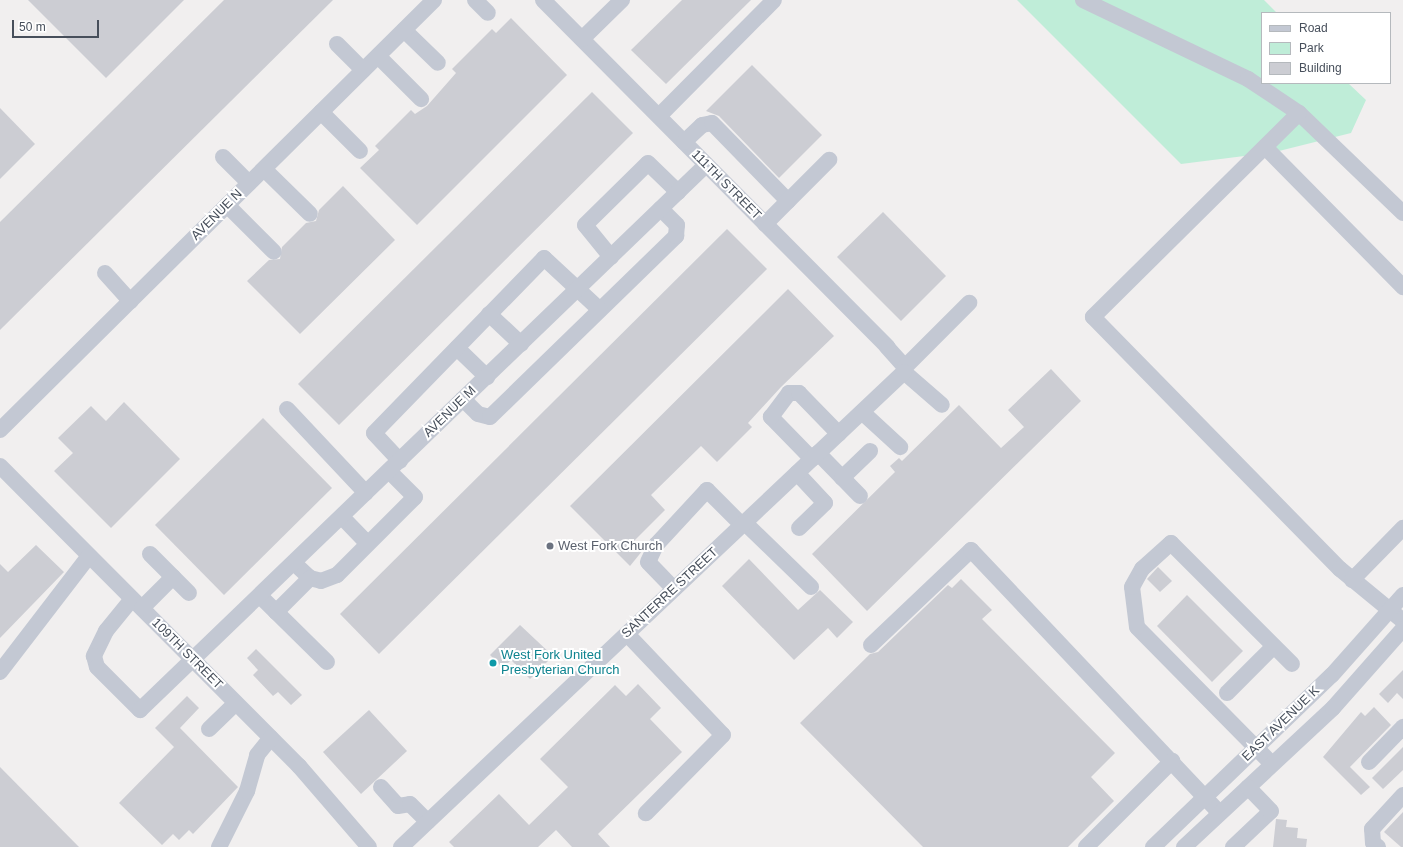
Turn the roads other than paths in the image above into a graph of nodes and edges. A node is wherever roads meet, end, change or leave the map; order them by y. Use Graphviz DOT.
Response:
graph roads {
  1 [pos="434,0"];
  2 [pos="475,0"];
  3 [pos="543,0"];
  4 [pos="622,0"];
  5 [pos="774,0"];
  6 [pos="1083,0"];
  7 [pos="488,13"];
  8 [pos="404,30"];
  9 [pos="582,39"];
  10 [pos="337,44"];
  11 [pos="378,56"];
  12 [pos="438,63"];
  13 [pos="363,70"];
  14 [pos="421,100"];
  15 [pos="321,112"];
  16 [pos="1299,113"];
  17 [pos="659,116"];
  18 [pos="684,142"];
  19 [pos="1265,147"];
  20 [pos="360,151"];
  21 [pos="223,157"];
  22 [pos="829,160"];
  23 [pos="706,165"];
  24 [pos="264,169"];
  25 [pos="249,183"];
  26 [pos="678,192"];
  27 [pos="788,201"];
  28 [pos="227,206"];
  29 [pos="661,209"];
  30 [pos="1403,213"];
  31 [pos="310,214"];
  32 [pos="765,224"];
  33 [pos="274,252"];
  34 [pos="611,257"];
  35 [pos="105,273"];
  36 [pos="1401,282"];
  37 [pos="578,289"];
  38 [pos="130,301"];
  39 [pos="969,303"];
  40 [pos="600,310"];
  41 [pos="489,314"];
  42 [pos="521,344"];
  43 [pos="457,348"];
  44 [pos="904,369"];
  45 [pos="487,377"];
  46 [pos="463,399"];
  47 [pos="942,405"];
  48 [pos="288,409"];
  49 [pos="862,412"];
  50 [pos="0,430"];
  51 [pos="839,434"];
  52 [pos="900,447"];
  53 [pos="870,451"];
  54 [pos="815,456"];
  55 [pos="0,466"];
  56 [pos="395,466"];
  57 [pos="797,473"];
  58 [pos="842,478"];
  59 [pos="366,493"];
  60 [pos="860,496"];
  61 [pos="342,517"];
  62 [pos="743,524"];
  63 [pos="799,528"];
  64 [pos="1403,528"];
  65 [pos="368,544"];
  66 [pos="150,554"];
  67 [pos="89,556"];
  68 [pos="294,563"];
  69 [pos="173,577"];
  70 [pos="310,578"];
  71 [pos="1352,580"];
  72 [pos="811,587"];
  73 [pos="674,589"];
  74 [pos="189,593"];
  75 [pos="1403,595"];
  76 [pos="260,596"];
  77 [pos="137,603"];
  78 [pos="276,612"];
  79 [pos="1389,612"];
  80 [pos="1403,621"];
  81 [pos="1403,629"];
  82 [pos="627,634"];
  83 [pos="871,645"];
  84 [pos="1274,646"];
  85 [pos="192,660"];
  86 [pos="327,662"];
  87 [pos="1292,664"];
  88 [pos="0,672"];
  89 [pos="1227,694"];
  90 [pos="236,703"];
  91 [pos="1403,727"];
  92 [pos="209,729"];
  93 [pos="271,738"];
  94 [pos="1258,748"];
  95 [pos="1172,761"];
  96 [pos="1369,762"];
  97 [pos="1272,764"];
  98 [pos="1248,787"];
  99 [pos="381,788"];
  100 [pos="1403,795"];
  101 [pos="1204,798"];
  102 [pos="646,813"];
  103 [pos="1220,813"];
  104 [pos="428,822"];
  105 [pos="365,845"];
  106 [pos="219,847"];
  107 [pos="401,847"];
  108 [pos="1086,847"];
  109 [pos="1153,847"];
  110 [pos="1184,847"];
  111 [pos="1233,847"];
  112 [pos="1378,847"];
  1 -- 8 [label="street, AVENUE N"];
  2 -- 7 [label="street"];
  3 -- 9 [label="street, 111TH STREET"];
  4 -- 9 [label="street"];
  5 -- 17 [label="street"];
  6 -- 16 [label="street"];
  8 -- 11 [label="street, AVENUE N"];
  8 -- 12 [label="street"];
  9 -- 17 [label="street, 111TH STREET"];
  10 -- 13 [label="street"];
  11 -- 13 [label="street, AVENUE N"];
  11 -- 14 [label="street"];
  13 -- 15 [label="street, AVENUE N"];
  15 -- 20 [label="street"];
  15 -- 24 [label="street, AVENUE N"];
  16 -- 19 [label="street"];
  16 -- 30 [label="street"];
  17 -- 18 [label="street, 111TH STREET"];
  18 -- 23 [label="street, 111TH STREET"];
  18 -- 27 [label="street"];
  19 -- 36 [label="street"];
  19 -- 71 [label="street"];
  21 -- 25 [label="street"];
  22 -- 27 [label="street"];
  23 -- 26 [label="street, AVENUE M"];
  23 -- 32 [label="street, 111TH STREET"];
  24 -- 25 [label="street, AVENUE N"];
  24 -- 31 [label="street"];
  25 -- 28 [label="street, AVENUE N"];
  26 -- 29 [label="street, AVENUE M"];
  26 -- 34 [label="street"];
  27 -- 32 [label="street"];
  28 -- 33 [label="street"];
  28 -- 38 [label="street, AVENUE N"];
  29 -- 34 [label="street, AVENUE M"];
  29 -- 40 [label="street"];
  32 -- 44 [label="street, 111TH STREET"];
  34 -- 37 [label="street, AVENUE M"];
  35 -- 38 [label="street"];
  37 -- 40 [label="street"];
  37 -- 41 [label="street"];
  37 -- 42 [label="street, AVENUE M"];
  38 -- 50 [label="street, AVENUE N"];
  39 -- 44 [label="street, SANTERRE STREET"];
  40 -- 46 [label="street"];
  41 -- 42 [label="street"];
  41 -- 43 [label="street"];
  42 -- 45 [label="street, AVENUE M"];
  43 -- 45 [label="street"];
  43 -- 56 [label="street"];
  44 -- 47 [label="street, 111TH STREET"];
  44 -- 49 [label="street, SANTERRE STREET"];
  45 -- 46 [label="street, AVENUE M"];
  46 -- 56 [label="street, AVENUE M"];
  48 -- 59 [label="street"];
  49 -- 51 [label="street, SANTERRE STREET"];
  49 -- 52 [label="street"];
  51 -- 54 [label="street, SANTERRE STREET"];
  51 -- 54 [label="street"];
  53 -- 58 [label="street"];
  54 -- 57 [label="street, SANTERRE STREET"];
  54 -- 58 [label="street"];
  55 -- 67 [label="street, 109TH STREET"];
  56 -- 59 [label="street, AVENUE M"];
  56 -- 65 [label="street"];
  57 -- 62 [label="street, SANTERRE STREET"];
  57 -- 63 [label="street"];
  58 -- 60 [label="street"];
  59 -- 61 [label="street, AVENUE M"];
  61 -- 65 [label="street"];
  61 -- 68 [label="street, AVENUE M"];
  62 -- 72 [label="street"];
  62 -- 73 [label="street, SANTERRE STREET"];
  62 -- 73 [label="street"];
  64 -- 71 [label="street"];
  65 -- 70 [label="street"];
  66 -- 69 [label="street"];
  67 -- 77 [label="street, 109TH STREET"];
  67 -- 88 [label="street"];
  68 -- 70 [label="street"];
  68 -- 76 [label="street, AVENUE M"];
  69 -- 74 [label="street"];
  69 -- 77 [label="street, AVENUE M"];
  70 -- 78 [label="street"];
  71 -- 79 [label="street"];
  73 -- 82 [label="street, SANTERRE STREET"];
  75 -- 79 [label="street, EAST AVENUE K"];
  76 -- 78 [label="street"];
  76 -- 85 [label="street, AVENUE M"];
  77 -- 85 [label="street, 109TH STREET"];
  77 -- 85 [label="street, AVENUE M"];
  78 -- 86 [label="street"];
  79 -- 80 [label="street"];
  79 -- 94 [label="street, EAST AVENUE K"];
  81 -- 97 [label="street, EAST AVENUE K"];
  82 -- 102 [label="street"];
  82 -- 104 [label="street, SANTERRE STREET"];
  83 -- 95 [label="street"];
  84 -- 87 [label="street"];
  84 -- 89 [label="street"];
  84 -- 94 [label="street"];
  85 -- 90 [label="street, 109TH STREET"];
  90 -- 92 [label="street"];
  90 -- 93 [label="street, 109TH STREET"];
  91 -- 96 [label="street"];
  93 -- 105 [label="street, 109TH STREET"];
  93 -- 106 [label="street"];
  94 -- 97 [label="street"];
  94 -- 101 [label="street, EAST AVENUE K"];
  95 -- 101 [label="street"];
  95 -- 108 [label="street"];
  97 -- 98 [label="street, EAST AVENUE K"];
  98 -- 103 [label="street, EAST AVENUE K"];
  98 -- 111 [label="street"];
  99 -- 104 [label="street"];
  100 -- 112 [label="street"];
  101 -- 103 [label="street"];
  101 -- 109 [label="street, EAST AVENUE K"];
  103 -- 110 [label="street, EAST AVENUE K"];
  104 -- 107 [label="street, SANTERRE STREET"];
}
